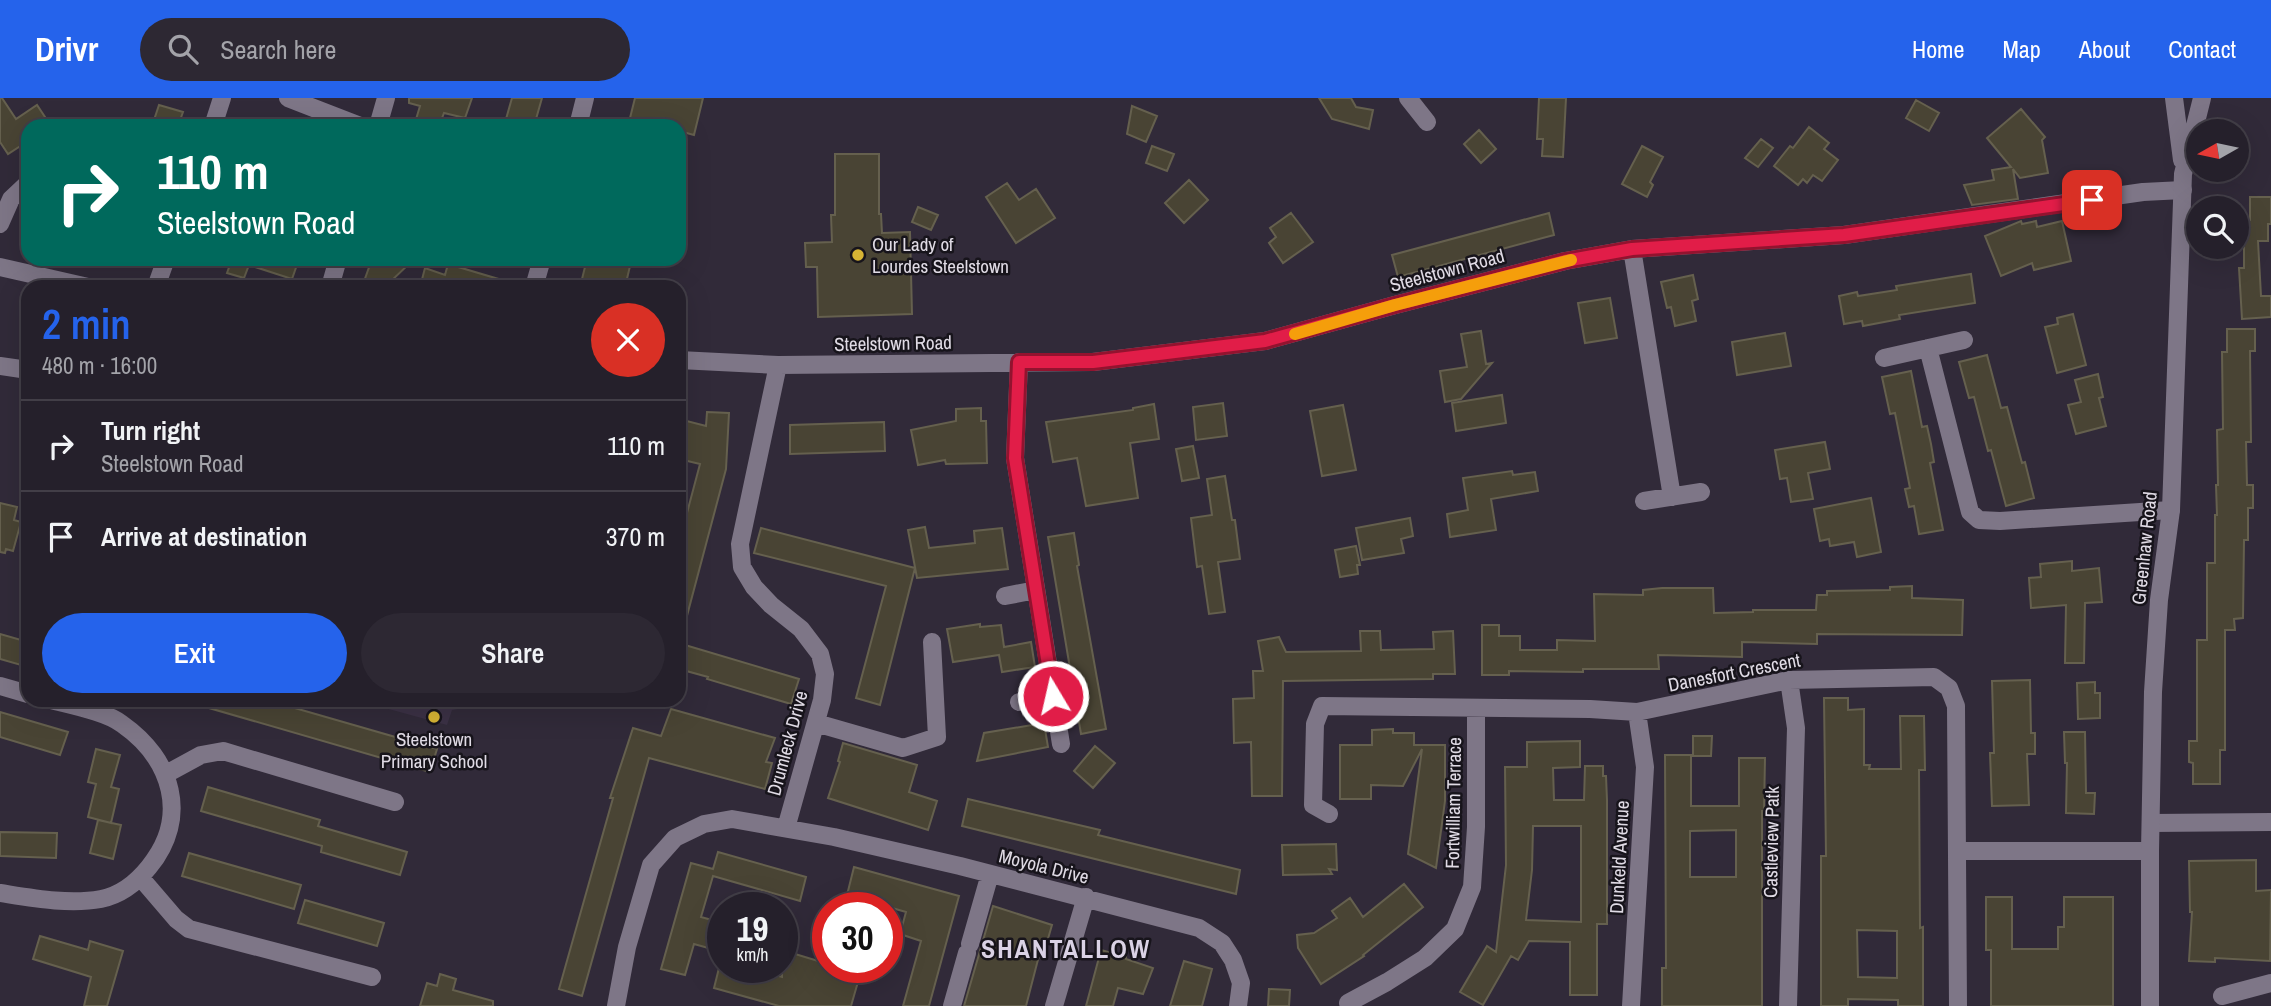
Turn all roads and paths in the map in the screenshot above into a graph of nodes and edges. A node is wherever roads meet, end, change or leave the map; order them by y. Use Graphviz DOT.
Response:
graph roads {
  1 [pos="222,98"];
  2 [pos="288,98"];
  3 [pos="386,98"];
  4 [pos="585,98"];
  5 [pos="1408,98"];
  6 [pos="2174,98"];
  7 [pos="2202,98"];
  8 [pos="215,119"];
  9 [pos="342,119"];
  10 [pos="380,119"];
  11 [pos="580,119"];
  12 [pos="1427,122"];
  13 [pos="2183,182"];
  14 [pos="21,190"];
  15 [pos="0,224"];
  16 [pos="1632,249"];
  17 [pos="0,267"];
  18 [pos="57,280"];
  19 [pos="1964,340"];
  20 [pos="1928,348"];
  21 [pos="1884,358"];
  22 [pos="686,360"];
  23 [pos="1019,362"];
  24 [pos="778,365"];
  25 [pos="0,366"];
  26 [pos="21,369"];
  27 [pos="1701,492"];
  28 [pos="1672,497"];
  29 [pos="1644,501"];
  30 [pos="2171,510"];
  31 [pos="1036,590"];
  32 [pos="1004,596"];
  33 [pos="932,642"];
  34 [pos="1789,680"];
  35 [pos="0,686"];
  36 [pos="21,692"];
  37 [pos="1053,696"];
  38 [pos="1019,701"];
  39 [pos="76,707"];
  40 [pos="1476,709"];
  41 [pos="1637,712"];
  42 [pos="816,723"];
  43 [pos="1061,744"];
  44 [pos="166,774"];
  45 [pos="395,802"];
  46 [pos="1329,814"];
  47 [pos="2151,822"];
  48 [pos="2271,822"];
  49 [pos="786,828"];
  50 [pos="2150,850"];
  51 [pos="1958,851"];
  52 [pos="990,874"];
  53 [pos="140,877"];
  54 [pos="0,893"];
  55 [pos="1086,898"];
  56 [pos="372,978"];
  57 [pos="2271,983"];
  58 [pos="2222,996"];
  59 [pos="616,1006"];
  60 [pos="952,1006"];
  61 [pos="1054,1006"];
  62 [pos="1238,1006"];
  63 [pos="1349,1006"];
  64 [pos="1631,1006"];
  65 [pos="1788,1006"];
  66 [pos="1958,1006"];
  67 [pos="2150,1006"];
  1 -- 8 [label="street"];
  2 -- 9 [label="street"];
  3 -- 10 [label="street"];
  4 -- 11 [label="street"];
  5 -- 12 [label="street"];
  6 -- 13 [label="street"];
  7 -- 13 [label="street, Greenhaw Road"];
  13 -- 16 [label="street, Steelstown Road"];
  13 -- 30 [label="street, Greenhaw Road"];
  14 -- 15 [label="street"];
  16 -- 23 [label="street, Steelstown Road"];
  16 -- 28 [label="street"];
  17 -- 18 [label="street"];
  19 -- 20 [label="street"];
  20 -- 21 [label="street"];
  20 -- 30 [label="street"];
  22 -- 24 [label="street, Steelstown Road"];
  23 -- 24 [label="street, Steelstown Road"];
  23 -- 31 [label="street"];
  24 -- 42 [label="street, Drumleck Drive"];
  25 -- 26 [label="street"];
  27 -- 28 [label="street"];
  28 -- 29 [label="street"];
  30 -- 47 [label="street, Greenhaw Road"];
  31 -- 32 [label="street"];
  31 -- 37 [label="street"];
  33 -- 42 [label="street"];
  34 -- 41 [label="street, Danesfort Crescent"];
  34 -- 51 [label="street, Danesfort Crescent"];
  34 -- 65 [label="street, Castleview Patk"];
  35 -- 36 [label="street"];
  37 -- 38 [label="street"];
  37 -- 43 [label="street"];
  39 -- 44 [label="street"];
  40 -- 41 [label="street, Danesfort Crescent"];
  40 -- 46 [label="street, Danesfort Crescent"];
  40 -- 63 [label="street, Fortwilliam Terrace"];
  41 -- 64 [label="street, Dunkeld Avenue"];
  42 -- 49 [label="street, Drumleck Drive"];
  44 -- 45 [label="street"];
  44 -- 53 [label="street"];
  47 -- 48 [label="street"];
  47 -- 50 [label="street, Greenhaw Road"];
  49 -- 52 [label="street, Moyola Drive"];
  49 -- 59 [label="street"];
  50 -- 51 [label="street"];
  50 -- 67 [label="street, Greenhaw Road"];
  51 -- 66 [label="street, Danesfort Crescent"];
  52 -- 55 [label="street, Moyola Drive"];
  52 -- 60 [label="street"];
  53 -- 54 [label="street"];
  53 -- 56 [label="street"];
  55 -- 61 [label="street"];
  55 -- 62 [label="street, Moyola Drive"];
  57 -- 58 [label="street"];
}
